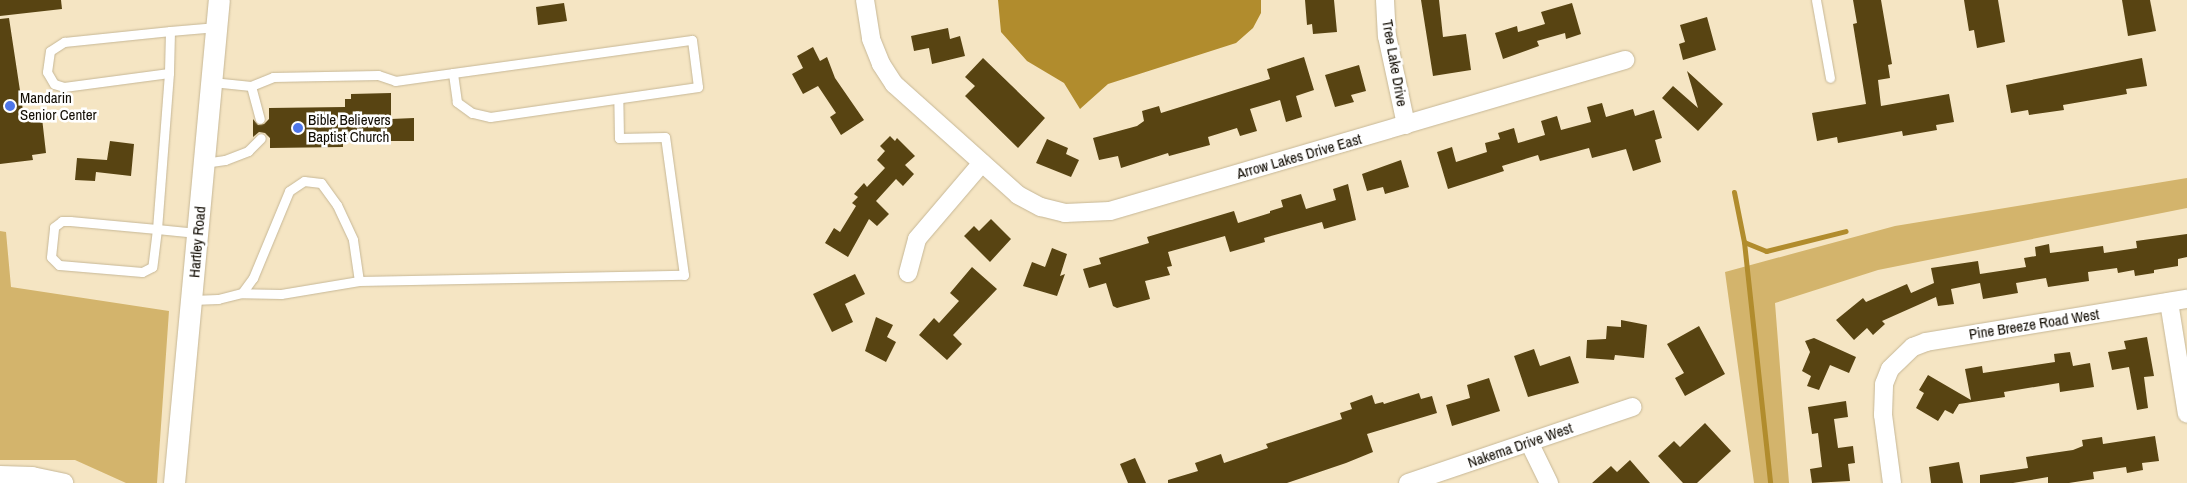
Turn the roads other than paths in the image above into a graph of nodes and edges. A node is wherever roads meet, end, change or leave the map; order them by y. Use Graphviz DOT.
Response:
graph roads {
  1 [pos="220,0"];
  2 [pos="865,0"];
  3 [pos="1385,0"];
  4 [pos="1816,0"];
  5 [pos="217,27"];
  6 [pos="170,31"];
  7 [pos="1626,60"];
  8 [pos="169,73"];
  9 [pos="453,73"];
  10 [pos="1830,78"];
  11 [pos="212,82"];
  12 [pos="251,86"];
  13 [pos="618,99"];
  14 [pos="260,119"];
  15 [pos="1406,125"];
  16 [pos="261,138"];
  17 [pos="204,163"];
  18 [pos="982,163"];
  19 [pos="157,229"];
  20 [pos="198,233"];
  21 [pos="908,273"];
  22 [pos="359,281"];
  23 [pos="242,293"];
  24 [pos="2187,299"];
  25 [pos="191,300"];
  26 [pos="2169,302"];
  27 [pos="1632,407"];
  28 [pos="2187,414"];
  29 [pos="1529,442"];
  30 [pos="0,475"];
  31 [pos="64,483"];
  32 [pos="174,483"];
  33 [pos="1408,483"];
  34 [pos="1549,483"];
  35 [pos="1892,483"];
  1 -- 5 [label="street, Hartley Road"];
  2 -- 18 [label="street, Arrow Lakes Drive East"];
  3 -- 15 [label="street, Tree Lake Drive"];
  4 -- 10 [label="lane"];
  5 -- 6 [label="lane"];
  5 -- 11 [label="street, Hartley Road"];
  6 -- 8 [label="lane"];
  6 -- 8 [label="lane"];
  7 -- 15 [label="street, Arrow Lakes Drive East"];
  8 -- 19 [label="lane"];
  9 -- 12 [label="lane"];
  9 -- 13 [label="lane"];
  9 -- 13 [label="lane"];
  11 -- 12 [label="lane"];
  11 -- 17 [label="street, Hartley Road"];
  12 -- 14 [label="lane"];
  13 -- 22 [label="lane"];
  15 -- 18 [label="street, Arrow Lakes Drive East"];
  16 -- 17 [label="lane"];
  17 -- 20 [label="street, Hartley Road"];
  18 -- 21 [label="street"];
  19 -- 19 [label="lane"];
  19 -- 20 [label="lane"];
  20 -- 25 [label="street, Hartley Road"];
  22 -- 23 [label="lane"];
  22 -- 23 [label="lane"];
  23 -- 25 [label="lane"];
  24 -- 26 [label="street, Pine Breeze Road West"];
  25 -- 32 [label="street, Hartley Road"];
  26 -- 28 [label="street"];
  26 -- 35 [label="street, Pine Breeze Road West"];
  27 -- 29 [label="street, Nakema Drive West"];
  29 -- 33 [label="street, Nakema Drive West"];
  29 -- 34 [label="street"];
  30 -- 31 [label="street"];
}
